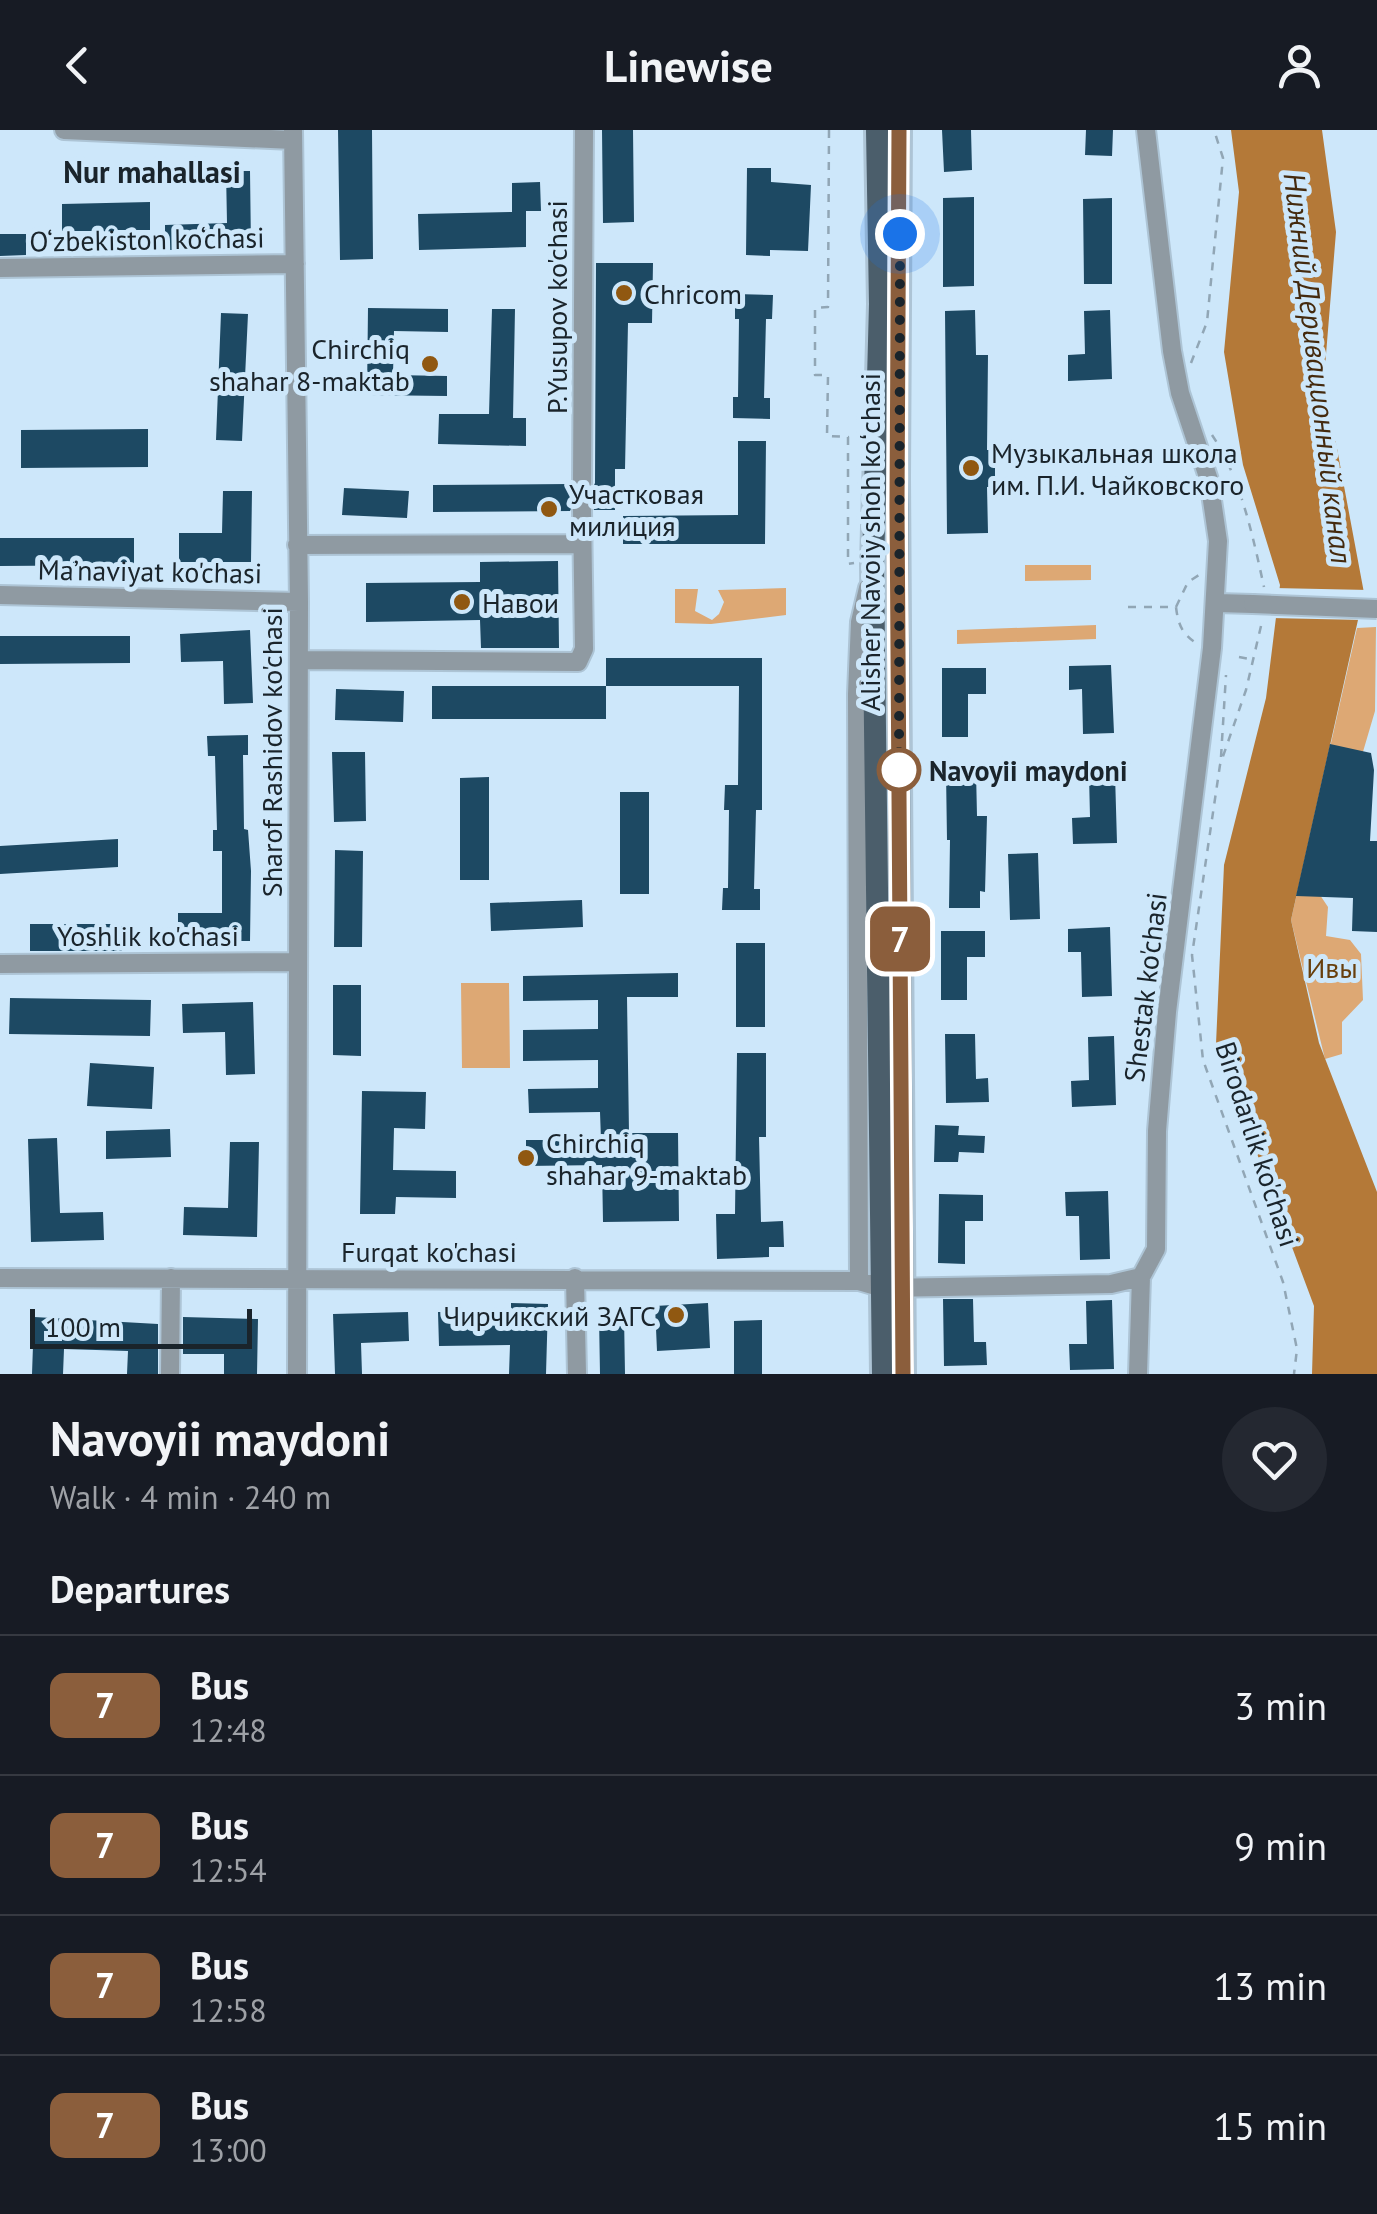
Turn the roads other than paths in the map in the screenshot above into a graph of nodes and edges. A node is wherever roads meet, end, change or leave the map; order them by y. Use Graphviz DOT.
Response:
graph roads {
  1 [pos="64,130"];
  2 [pos="584,130"];
  3 [pos="878,130"];
  4 [pos="899,130"];
  5 [pos="1146,130"];
  6 [pos="293,135"];
  7 [pos="295,264"];
  8 [pos="0,268"];
  9 [pos="582,484"];
  10 [pos="582,510"];
  11 [pos="581,544"];
  12 [pos="297,545"];
  13 [pos="873,565"];
  14 [pos="0,595"];
  15 [pos="299,602"];
  16 [pos="1217,603"];
  17 [pos="1377,608"];
  18 [pos="299,660"];
  19 [pos="297,962"];
  20 [pos="0,964"];
  21 [pos="1140,1276"];
  22 [pos="0,1278"];
  23 [pos="170,1278"];
  24 [pos="296,1278"];
  25 [pos="575,1278"];
  26 [pos="859,1281"];
  27 [pos="889,1284"];
  28 [pos="170,1374"];
  29 [pos="297,1374"];
  30 [pos="577,1374"];
  31 [pos="884,1374"];
  32 [pos="903,1374"];
  33 [pos="1138,1374"];
  1 -- 6 [label="street"];
  2 -- 9 [label="street, P.Yusupov ko'chasi"];
  3 -- 13 [label="main road, Alisher Navoiy shoh koʻchasi"];
  4 -- 27 [label="main road, Alisher Navoiy shoh koʻchasi"];
  5 -- 16 [label="street, Shestak ko'chasi"];
  6 -- 7 [label="street, Sharof Rashidov ko'chasi"];
  7 -- 8 [label="street, O‘zbekiston ko‘chasi"];
  7 -- 12 [label="street, Sharof Rashidov ko'chasi"];
  10 -- 11 [label="street"];
  11 -- 12 [label="street, Ma’naviyat ko'chasi"];
  11 -- 18 [label="street"];
  12 -- 15 [label="street, Sharof Rashidov ko'chasi"];
  13 -- 26 [label="street, Alisher Navoiy shoh koʻchasi"];
  13 -- 27 [label="main road, Alisher Navoiy shoh koʻchasi"];
  14 -- 15 [label="street, Ma’naviyat ko'chasi"];
  15 -- 18 [label="street, Sharof Rashidov ko'chasi"];
  16 -- 17 [label="street, bridge"];
  16 -- 21 [label="street, Shestak ko'chasi"];
  18 -- 19 [label="street, Sharof Rashidov ko'chasi"];
  19 -- 20 [label="street, Yoshlik ko'chasi"];
  19 -- 24 [label="street, Sharof Rashidov ko'chasi"];
  21 -- 27 [label="street"];
  21 -- 33 [label="street, Shestak ko'chasi"];
  22 -- 23 [label="street, Furqat ko'chasi"];
  23 -- 24 [label="street, Furqat ko'chasi"];
  23 -- 28 [label="street"];
  24 -- 25 [label="street, Furqat ko'chasi"];
  24 -- 29 [label="street, Sharof Rashidov ko'chasi"];
  25 -- 26 [label="street, Furqat ko'chasi"];
  25 -- 30 [label="street"];
  26 -- 27 [label="main road"];
  27 -- 31 [label="main road, Alisher Navoiy shoh koʻchasi"];
  27 -- 32 [label="main road, Alisher Navoiy shoh koʻchasi"];
}
